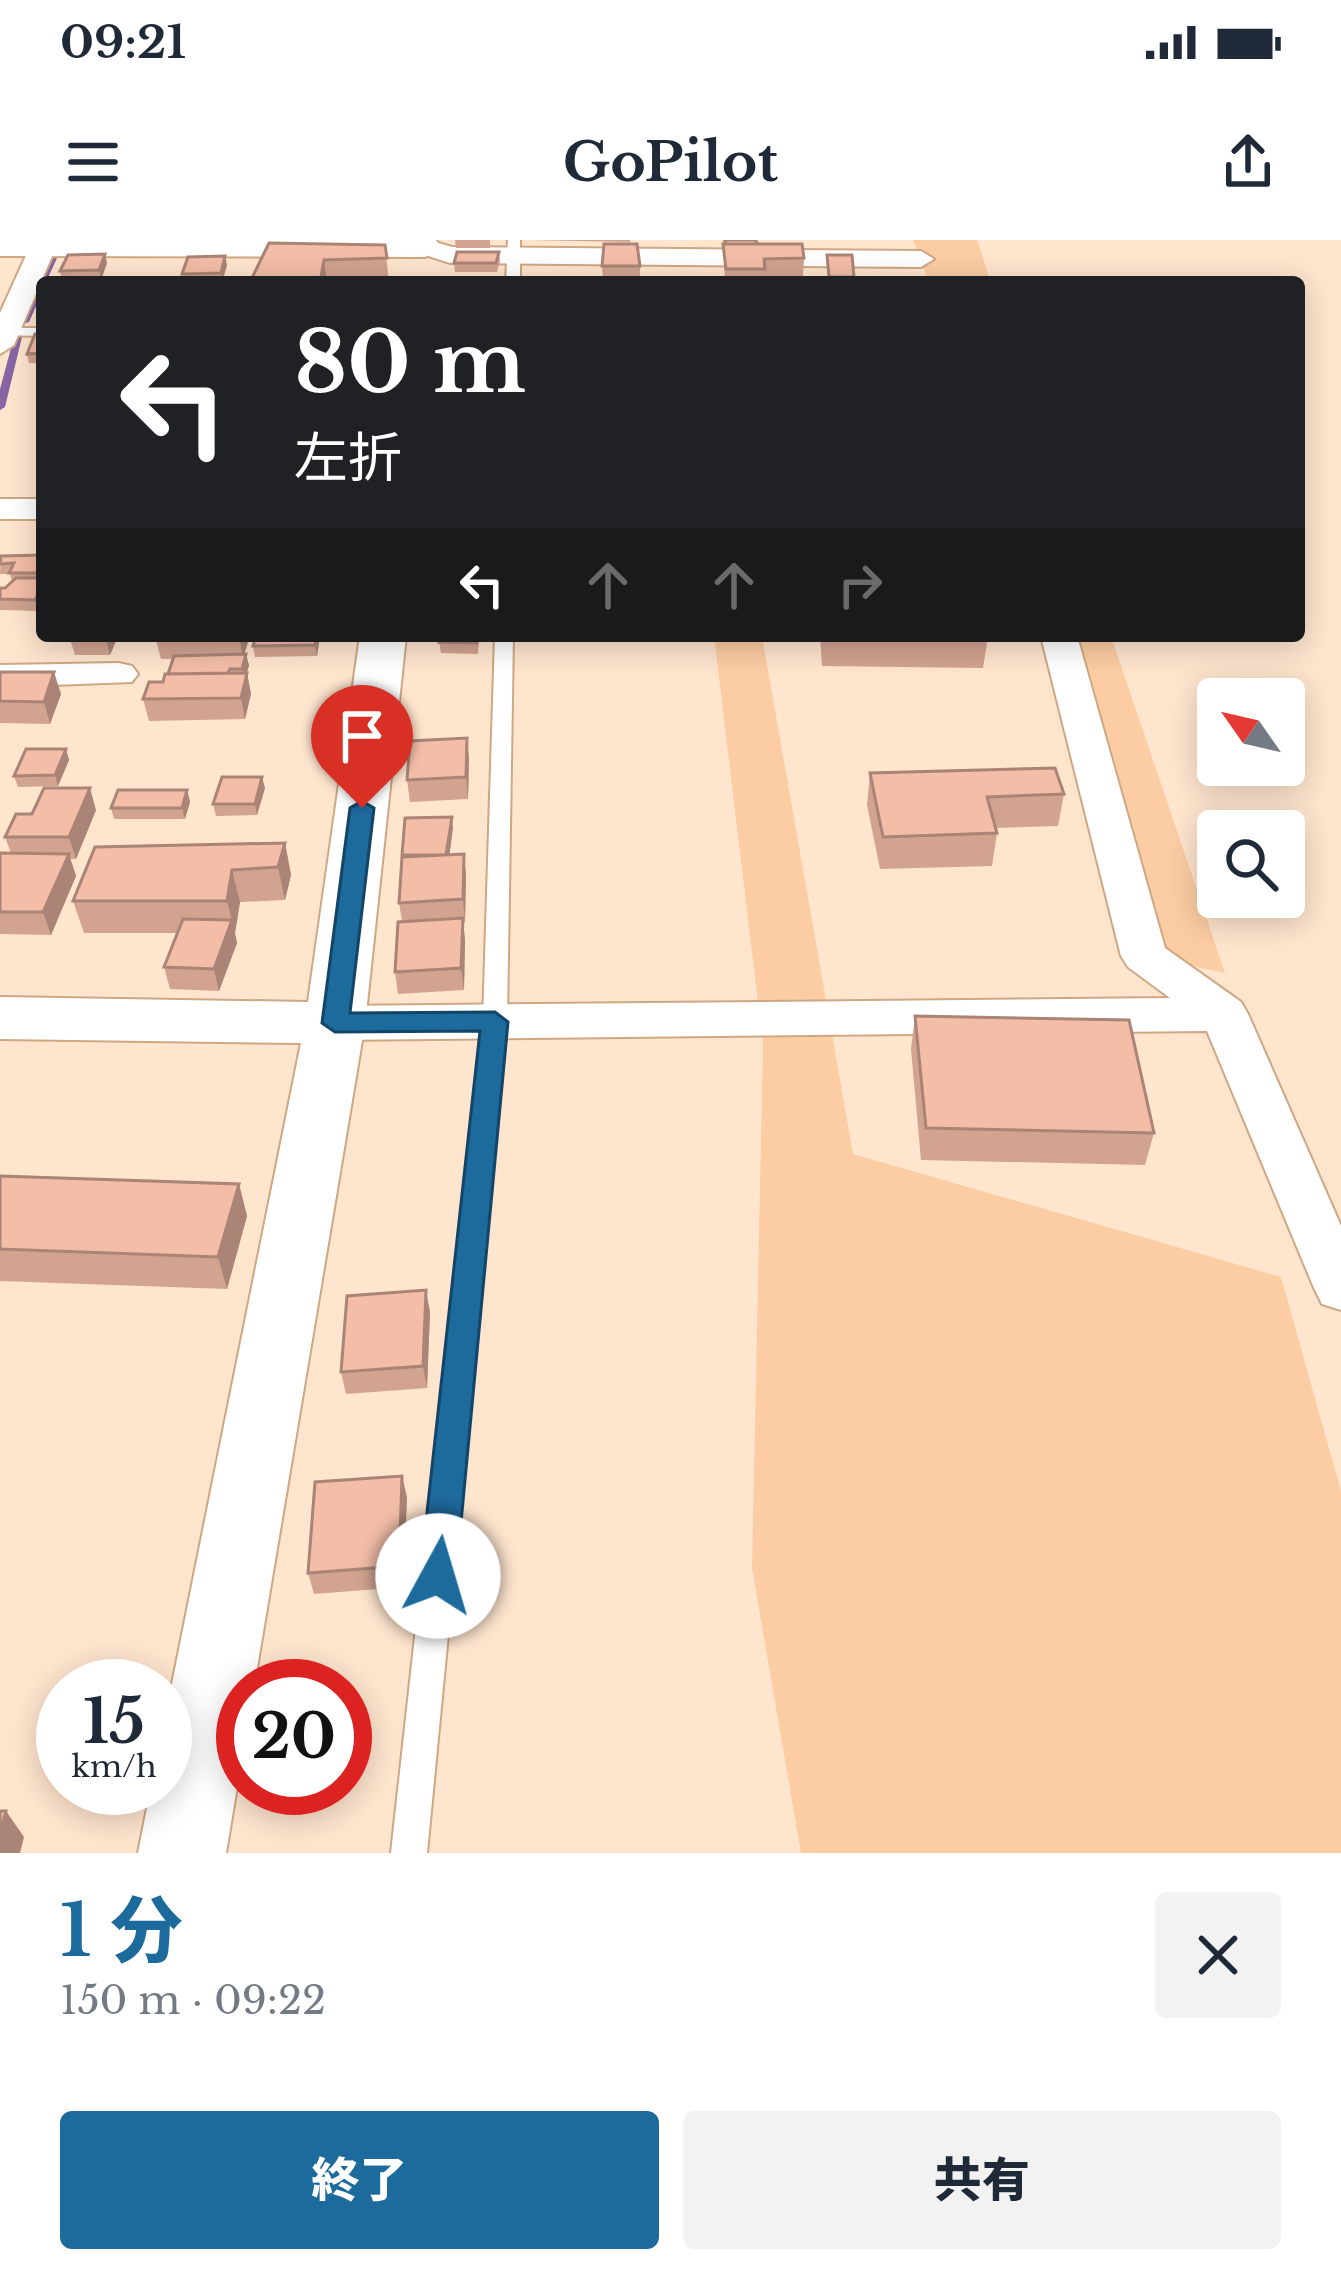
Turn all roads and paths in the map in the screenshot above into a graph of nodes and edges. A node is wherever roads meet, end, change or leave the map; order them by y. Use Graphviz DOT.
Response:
graph roads {
  1 [pos="45,243"];
  2 [pos="425,244"];
  3 [pos="0,246"];
  4 [pos="514,259"];
  5 [pos="921,260"];
  6 [pos="422,276"];
  7 [pos="36,333"];
  8 [pos="2,339"];
  9 [pos="0,509"];
  10 [pos="36,509"];
  11 [pos="382,642"];
  12 [pos="504,642"];
  13 [pos="1061,642"];
  14 [pos="119,674"];
  15 [pos="0,676"];
  16 [pos="1224,1014"];
  17 [pos="0,1018"];
  18 [pos="495,1022"];
  19 [pos="335,1023"];
  20 [pos="1341,1288"];
  21 [pos="182,1853"];
  22 [pos="409,1853"];
  1 -- 2 [label="street"];
  1 -- 3 [label="street"];
  1 -- 8 [label="street"];
  2 -- 4 [label="street"];
  2 -- 6 [label="street"];
  4 -- 5 [label="street"];
  7 -- 8 [label="lane"];
  9 -- 10 [label="street"];
  11 -- 19 [label="street"];
  12 -- 18 [label="lane"];
  13 -- 16 [label="street"];
  14 -- 15 [label="street"];
  16 -- 18 [label="street"];
  16 -- 20 [label="street"];
  17 -- 19 [label="street"];
  18 -- 19 [label="street"];
  18 -- 22 [label="lane"];
  19 -- 21 [label="street"];
}
